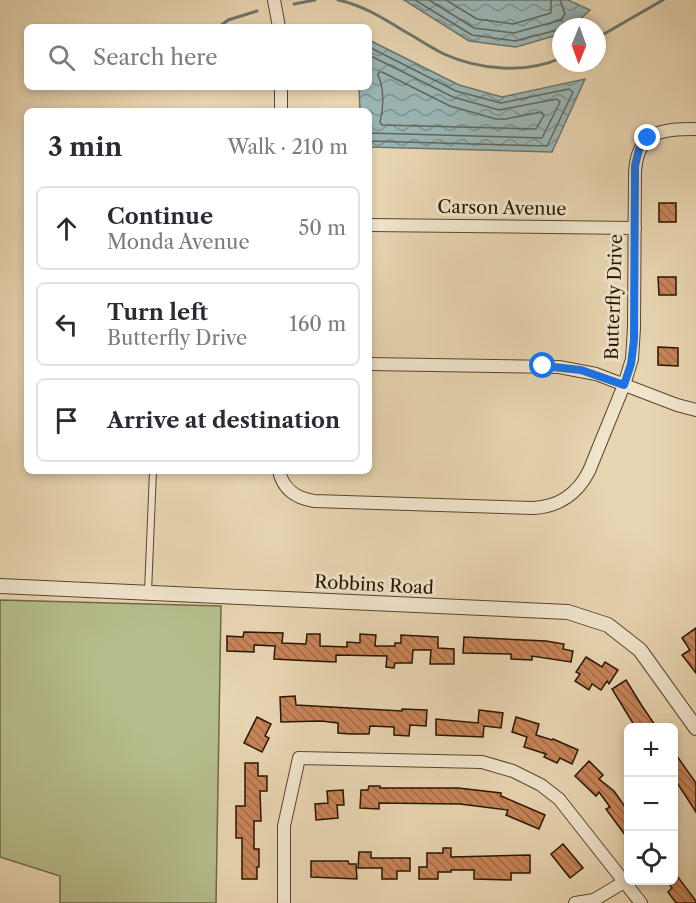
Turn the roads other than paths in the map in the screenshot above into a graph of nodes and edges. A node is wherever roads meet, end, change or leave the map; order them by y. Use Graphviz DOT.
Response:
graph roads {
  1 [pos="274,0"];
  2 [pos="278,24"];
  3 [pos="281,90"];
  4 [pos="281,108"];
  5 [pos="696,129"];
  6 [pos="372,225"];
  7 [pos="635,228"];
  8 [pos="372,364"];
  9 [pos="624,385"];
  10 [pos="696,410"];
  11 [pos="153,474"];
  12 [pos="280,474"];
  13 [pos="0,586"];
  14 [pos="148,593"];
  15 [pos="696,728"];
  16 [pos="624,882"];
  17 [pos="626,885"];
  18 [pos="284,903"];
  19 [pos="575,903"];
  20 [pos="641,903"];
  1 -- 2 [label="street"];
  3 -- 4 [label="street"];
  5 -- 7 [label="street, Butterfly Drive"];
  6 -- 7 [label="street, Carson Avenue"];
  7 -- 9 [label="street, Butterfly Drive"];
  8 -- 9 [label="street"];
  9 -- 10 [label="street"];
  9 -- 12 [label="street, Butterfly Drive"];
  11 -- 14 [label="lane"];
  13 -- 14 [label="street, Robbins Road"];
  14 -- 15 [label="street, Robbins Road"];
  16 -- 18 [label="street"];
  16 -- 19 [label="street"];
  17 -- 20 [label="street"];
}
